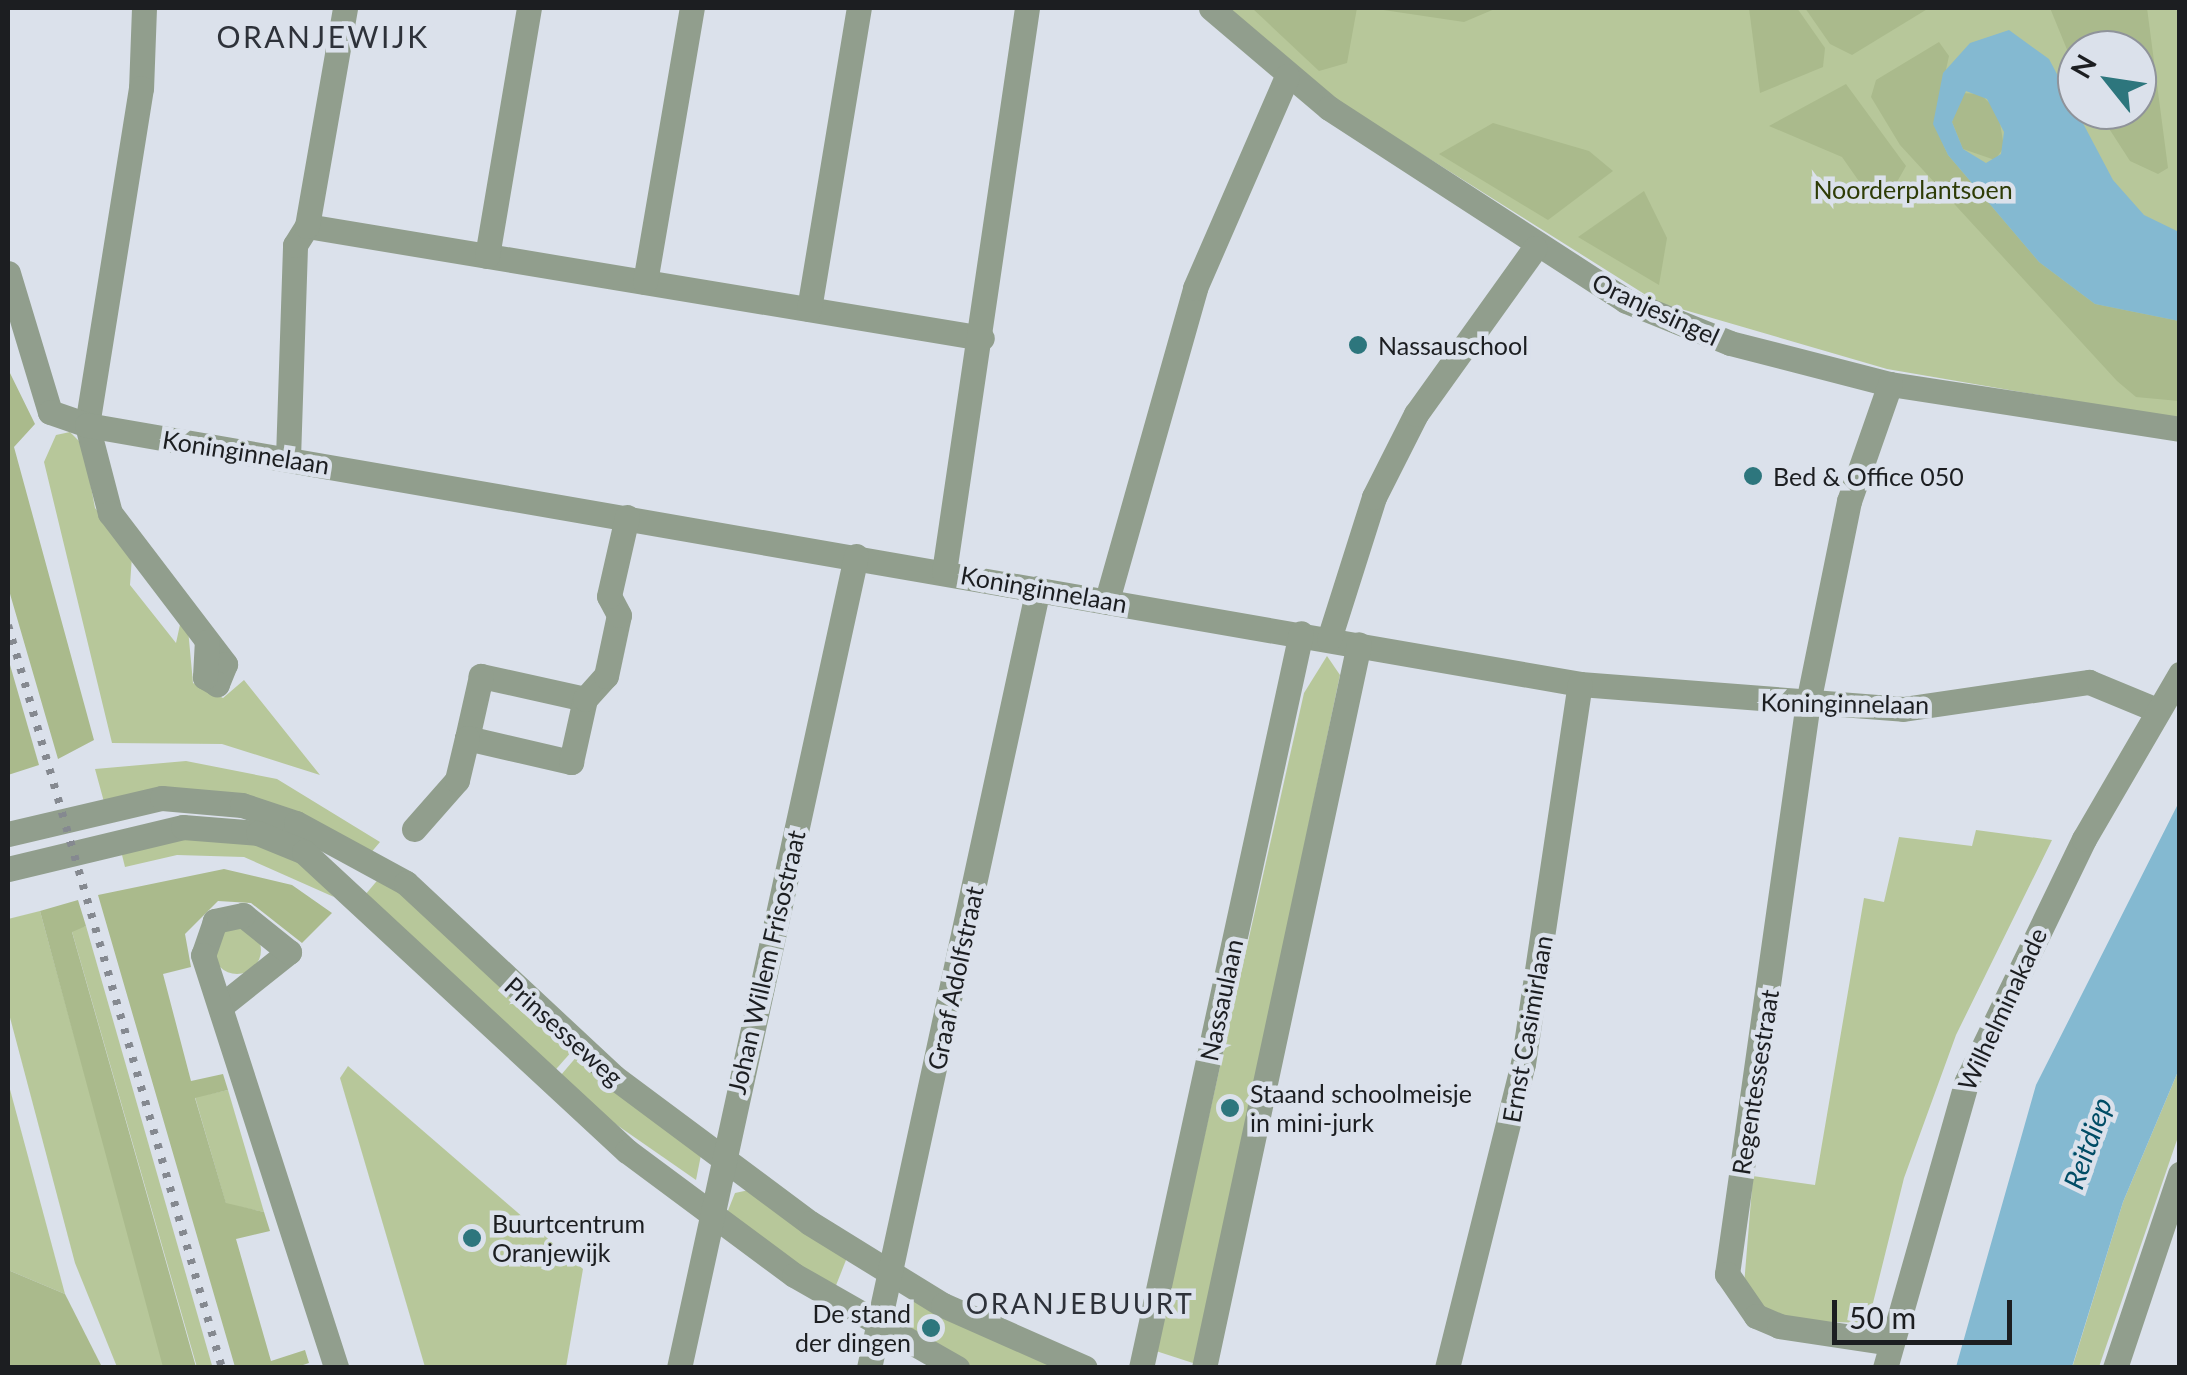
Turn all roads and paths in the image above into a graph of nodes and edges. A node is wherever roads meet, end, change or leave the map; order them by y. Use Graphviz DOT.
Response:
graph roads {
  1 [pos="144,8"];
  2 [pos="346,8"];
  3 [pos="529,8"];
  4 [pos="692,8"];
  5 [pos="859,8"];
  6 [pos="1028,8"];
  7 [pos="1211,8"];
  8 [pos="1287,76"];
  9 [pos="306,226"];
  10 [pos="1535,248"];
  11 [pos="487,256"];
  12 [pos="645,282"];
  13 [pos="11,286"];
  14 [pos="808,309"];
  15 [pos="982,338"];
  16 [pos="1890,384"];
  17 [pos="87,426"];
  18 [pos="2180,429"];
  19 [pos="288,458"];
  20 [pos="627,517"];
  21 [pos="856,556"];
  22 [pos="944,572"];
  23 [pos="1038,588"];
  24 [pos="1108,600"];
  25 [pos="1301,633"];
  26 [pos="1329,638"];
  27 [pos="206,642"];
  28 [pos="1360,644"];
  29 [pos="2180,674"];
  30 [pos="1580,684"];
  31 [pos="585,699"];
  32 [pos="1808,702"];
  33 [pos="2157,710"];
  34 [pos="467,738"];
  35 [pos="414,829"];
  36 [pos="14,832"];
  37 [pos="19,866"];
  38 [pos="221,1006"];
  39 [pos="722,1161"];
  40 [pos="2180,1174"];
  41 [pos="712,1214"];
  42 [pos="891,1276"];
  43 [pos="879,1327"];
  44 [pos="1888,1356"];
  45 [pos="336,1368"];
  46 [pos="678,1368"];
  47 [pos="870,1368"];
  48 [pos="957,1368"];
  49 [pos="1086,1368"];
  50 [pos="1141,1368"];
  51 [pos="1204,1368"];
  52 [pos="1447,1368"];
  53 [pos="2115,1368"];
  1 -- 17 [label="street"];
  2 -- 9 [label="street"];
  3 -- 11 [label="street"];
  4 -- 12 [label="street"];
  5 -- 14 [label="street"];
  6 -- 15 [label="street"];
  7 -- 8 [label="street, Oranjesingel"];
  8 -- 10 [label="street, Oranjesingel"];
  8 -- 24 [label="street"];
  9 -- 11 [label="street"];
  9 -- 19 [label="street"];
  10 -- 16 [label="street, Oranjesingel"];
  10 -- 26 [label="street"];
  11 -- 12 [label="street"];
  12 -- 14 [label="street"];
  13 -- 17 [label="street, Koninginnelaan"];
  14 -- 15 [label="street"];
  15 -- 22 [label="street"];
  16 -- 18 [label="street, Oranjesingel"];
  16 -- 32 [label="street, Regentessestraat"];
  17 -- 19 [label="street, Koninginnelaan"];
  17 -- 27 [label="street"];
  19 -- 20 [label="street, Koninginnelaan"];
  20 -- 21 [label="street, Koninginnelaan"];
  20 -- 31 [label="street"];
  21 -- 22 [label="street, Koninginnelaan"];
  21 -- 39 [label="street, Johan Willem Frisostraat"];
  22 -- 23 [label="street, Koninginnelaan"];
  23 -- 24 [label="street, Koninginnelaan"];
  23 -- 42 [label="street, Graaf Adolfstraat"];
  24 -- 25 [label="street, Koninginnelaan"];
  25 -- 26 [label="street, Koninginnelaan"];
  25 -- 50 [label="street, Nassaulaan"];
  26 -- 28 [label="street, Koninginnelaan"];
  28 -- 30 [label="street, Koninginnelaan"];
  28 -- 51 [label="street"];
  29 -- 33 [label="street, Wilhelminakade"];
  30 -- 32 [label="street, Koninginnelaan"];
  30 -- 52 [label="street, Ernst Casimirlaan"];
  31 -- 34 [label="street"];
  31 -- 34 [label="street"];
  32 -- 33 [label="street, Koninginnelaan"];
  32 -- 44 [label="street, Regentessestraat"];
  33 -- 44 [label="street, Wilhelminakade"];
  34 -- 35 [label="street"];
  36 -- 39 [label="street, Prinsesseweg"];
  37 -- 41 [label="street, Prinsesseweg"];
  38 -- 38 [label="street"];
  38 -- 45 [label="street"];
  39 -- 41 [label="street, Johan Willem Frisostraat"];
  39 -- 42 [label="street, Prinsesseweg"];
  40 -- 53 [label="street"];
  41 -- 43 [label="street, Prinsesseweg"];
  41 -- 46 [label="street, Johan Willem Frisostraat"];
  42 -- 43 [label="street, Graaf Adolfstraat"];
  42 -- 49 [label="street, Prinsesseweg"];
  43 -- 47 [label="street, Graaf Adolfstraat"];
  43 -- 48 [label="street, Prinsesseweg"];
}
